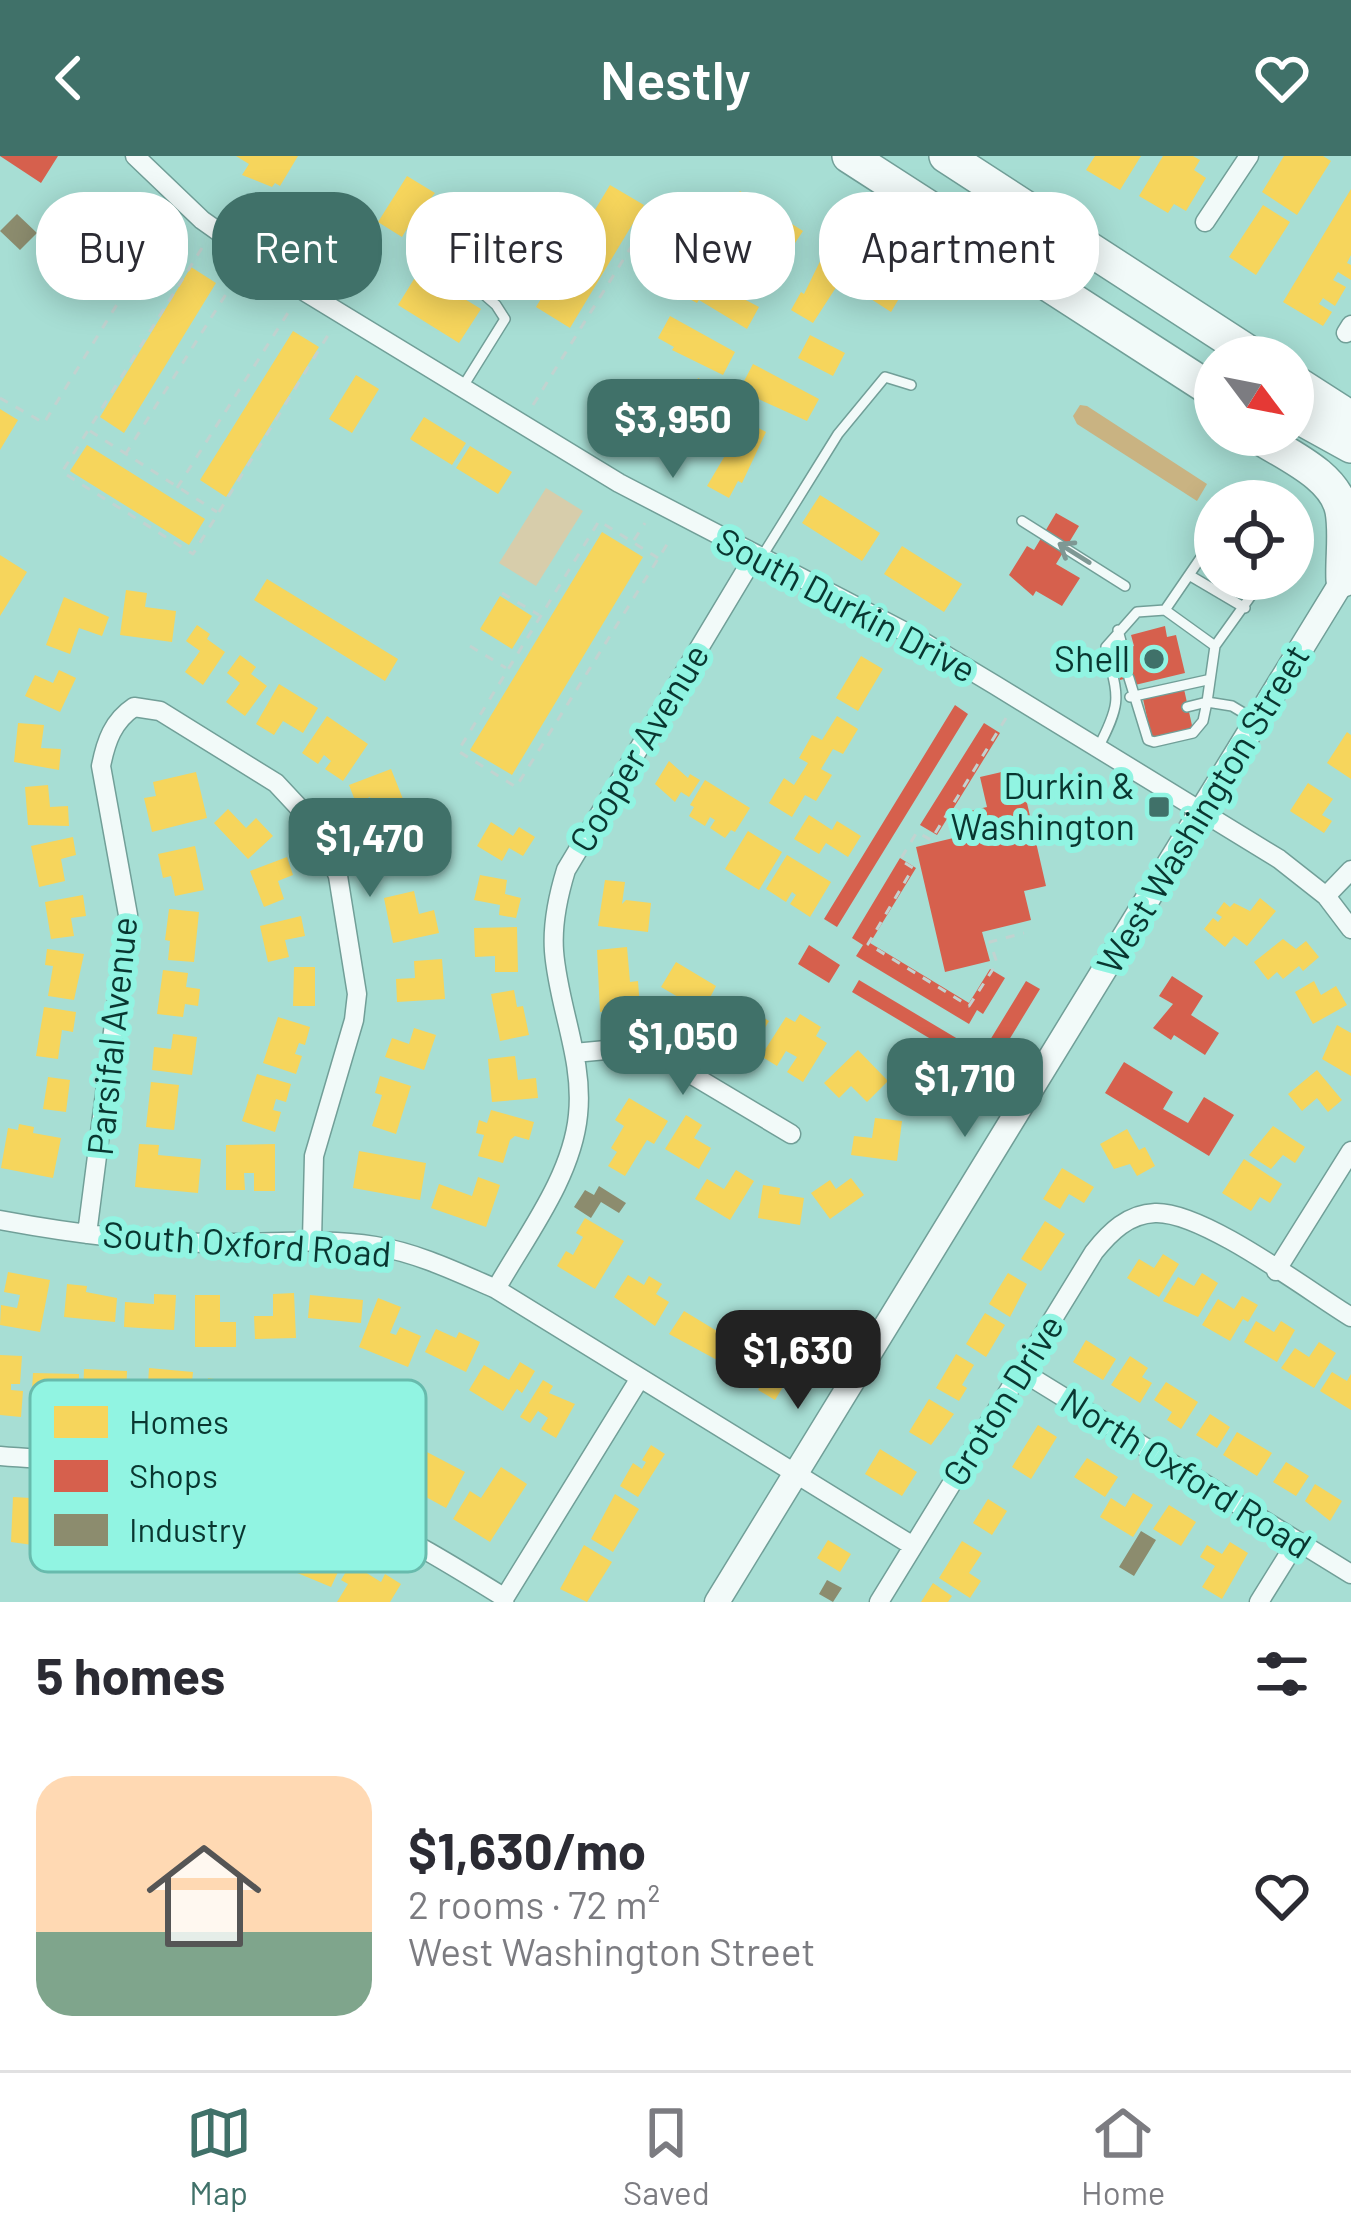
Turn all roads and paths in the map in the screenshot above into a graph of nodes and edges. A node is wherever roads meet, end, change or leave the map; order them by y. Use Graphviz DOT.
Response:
graph roads {
  1 [pos="135,156"];
  2 [pos="850,156"];
  3 [pos="946,156"];
  4 [pos="1249,156"];
  5 [pos="906,192"];
  6 [pos="1204,222"];
  7 [pos="202,248"];
  8 [pos="630,249"];
  9 [pos="120,300"];
  10 [pos="222,300"];
  11 [pos="490,300"];
  12 [pos="1073,300"];
  13 [pos="1095,300"];
  14 [pos="291,308"];
  15 [pos="330,332"];
  16 [pos="1224,336"];
  17 [pos="1142,345"];
  18 [pos="1194,357"];
  19 [pos="1194,378"];
  20 [pos="911,386"];
  21 [pos="462,388"];
  22 [pos="1314,394"];
  23 [pos="1194,395"];
  24 [pos="0,398"];
  25 [pos="533,405"];
  26 [pos="1346,413"];
  27 [pos="1314,426"];
  28 [pos="89,430"];
  29 [pos="1351,446"];
  30 [pos="125,455"];
  31 [pos="1288,456"];
  32 [pos="1314,456"];
  33 [pos="1351,480"];
  34 [pos="177,488"];
  35 [pos="219,513"];
  36 [pos="1022,521"];
  37 [pos="645,523"];
  38 [pos="671,538"];
  39 [pos="633,542"];
  40 [pos="758,557"];
  41 [pos="658,558"];
  42 [pos="1194,569"];
  43 [pos="1190,575"];
  44 [pos="1345,582"];
  45 [pos="1125,586"];
  46 [pos="502,593"];
  47 [pos="1250,600"];
  48 [pos="1245,608"];
  49 [pos="1165,610"];
  50 [pos="541,616"];
  51 [pos="1118,631"];
  52 [pos="470,646"];
  53 [pos="1215,646"];
  54 [pos="1123,649"];
  55 [pos="508,669"];
  56 [pos="1129,678"];
  57 [pos="1207,680"];
  58 [pos="1133,696"];
  59 [pos="1119,699"];
  60 [pos="1207,702"];
  61 [pos="1187,706"];
  62 [pos="1006,718"];
  63 [pos="1257,720"];
  64 [pos="1098,748"];
  65 [pos="1202,812"];
  66 [pos="1351,870"];
  67 [pos="1326,896"];
  68 [pos="1351,929"];
  69 [pos="1024,933"];
  70 [pos="574,1054"];
  71 [pos="791,1134"];
  72 [pos="1351,1151"];
  73 [pos="0,1220"];
  74 [pos="87,1234"];
  75 [pos="312,1240"];
  76 [pos="1276,1270"];
  77 [pos="496,1289"];
  78 [pos="1351,1318"];
  79 [pos="1021,1371"];
  80 [pos="640,1378"];
  81 [pos="0,1456"];
  82 [pos="30,1457"];
  83 [pos="796,1474"];
  84 [pos="1297,1541"];
  85 [pos="913,1546"];
  86 [pos="426,1553"];
  87 [pos="1351,1574"];
  88 [pos="503,1600"];
  89 [pos="717,1602"];
  90 [pos="879,1602"];
  91 [pos="1259,1602"];
  1 -- 21 [label="street, South Durkin Drive"];
  2 -- 5 [label="highway"];
  3 -- 16 [label="highway"];
  4 -- 6 [label="street"];
  7 -- 28 [label="path"];
  8 -- 25 [label="path"];
  9 -- 24 [label="path"];
  10 -- 30 [label="path"];
  11 -- 21 [label="lane"];
  12 -- 17 [label="highway"];
  13 -- 18 [label="highway"];
  14 -- 34 [label="path"];
  15 -- 35 [label="path"];
  17 -- 19 [label="highway"];
  17 -- 23 [label="highway"];
  20 -- 40 [label="lane"];
  21 -- 40 [label="street, South Durkin Drive"];
  22 -- 26 [label="highway"];
  27 -- 29 [label="highway"];
  28 -- 30 [label="path"];
  28 -- 35 [label="path"];
  30 -- 34 [label="path"];
  31 -- 44 [label="highway"];
  32 -- 33 [label="highway"];
  34 -- 35 [label="path"];
  45 -- 36 [label="lane, one-way"];
  37 -- 39 [label="path"];
  38 -- 41 [label="path"];
  39 -- 41 [label="path"];
  39 -- 50 [label="path"];
  40 -- 64 [label="street, South Durkin Drive"];
  40 -- 70 [label="street, Cooper Avenue"];
  41 -- 55 [label="path"];
  42 -- 43 [label="lane"];
  43 -- 48 [label="lane"];
  43 -- 49 [label="lane"];
  44 -- 63 [label="street, West Washington Street"];
  46 -- 50 [label="path"];
  47 -- 48 [label="lane"];
  48 -- 53 [label="lane"];
  49 -- 51 [label="lane"];
  49 -- 53 [label="lane"];
  50 -- 55 [label="path"];
  51 -- 54 [label="lane"];
  51 -- 59 [label="lane"];
  52 -- 55 [label="path"];
  53 -- 57 [label="lane"];
  56 -- 58 [label="lane"];
  57 -- 58 [label="lane"];
  57 -- 60 [label="lane"];
  58 -- 59 [label="lane"];
  58 -- 60 [label="lane"];
  59 -- 64 [label="lane"];
  60 -- 61 [label="lane"];
  60 -- 63 [label="lane"];
  62 -- 69 [label="path"];
  63 -- 65 [label="street, West Washington Street"];
  64 -- 65 [label="street, South Durkin Drive"];
  65 -- 67 [label="street, South Durkin Drive"];
  65 -- 83 [label="street, West Washington Street"];
  66 -- 67 [label="street"];
  67 -- 68 [label="street, South Durkin Drive"];
  70 -- 71 [label="street"];
  70 -- 77 [label="street, Cooper Avenue"];
  72 -- 76 [label="street"];
  73 -- 74 [label="street, South Oxford Road"];
  74 -- 75 [label="street, South Oxford Road"];
  74 -- 75 [label="street, Parsifal Avenue"];
  75 -- 77 [label="street, South Oxford Road"];
  76 -- 78 [label="street"];
  76 -- 79 [label="street, Groton Drive"];
  77 -- 80 [label="street, South Oxford Road"];
  79 -- 84 [label="street, North Oxford Road"];
  79 -- 85 [label="street, Groton Drive"];
  80 -- 83 [label="street, South Oxford Road"];
  80 -- 88 [label="street"];
  81 -- 82 [label="street"];
  83 -- 85 [label="street"];
  83 -- 89 [label="street, West Washington Street"];
  84 -- 87 [label="street, North Oxford Road"];
  84 -- 91 [label="street"];
  85 -- 90 [label="street, Groton Drive"];
  86 -- 88 [label="street"];
}
